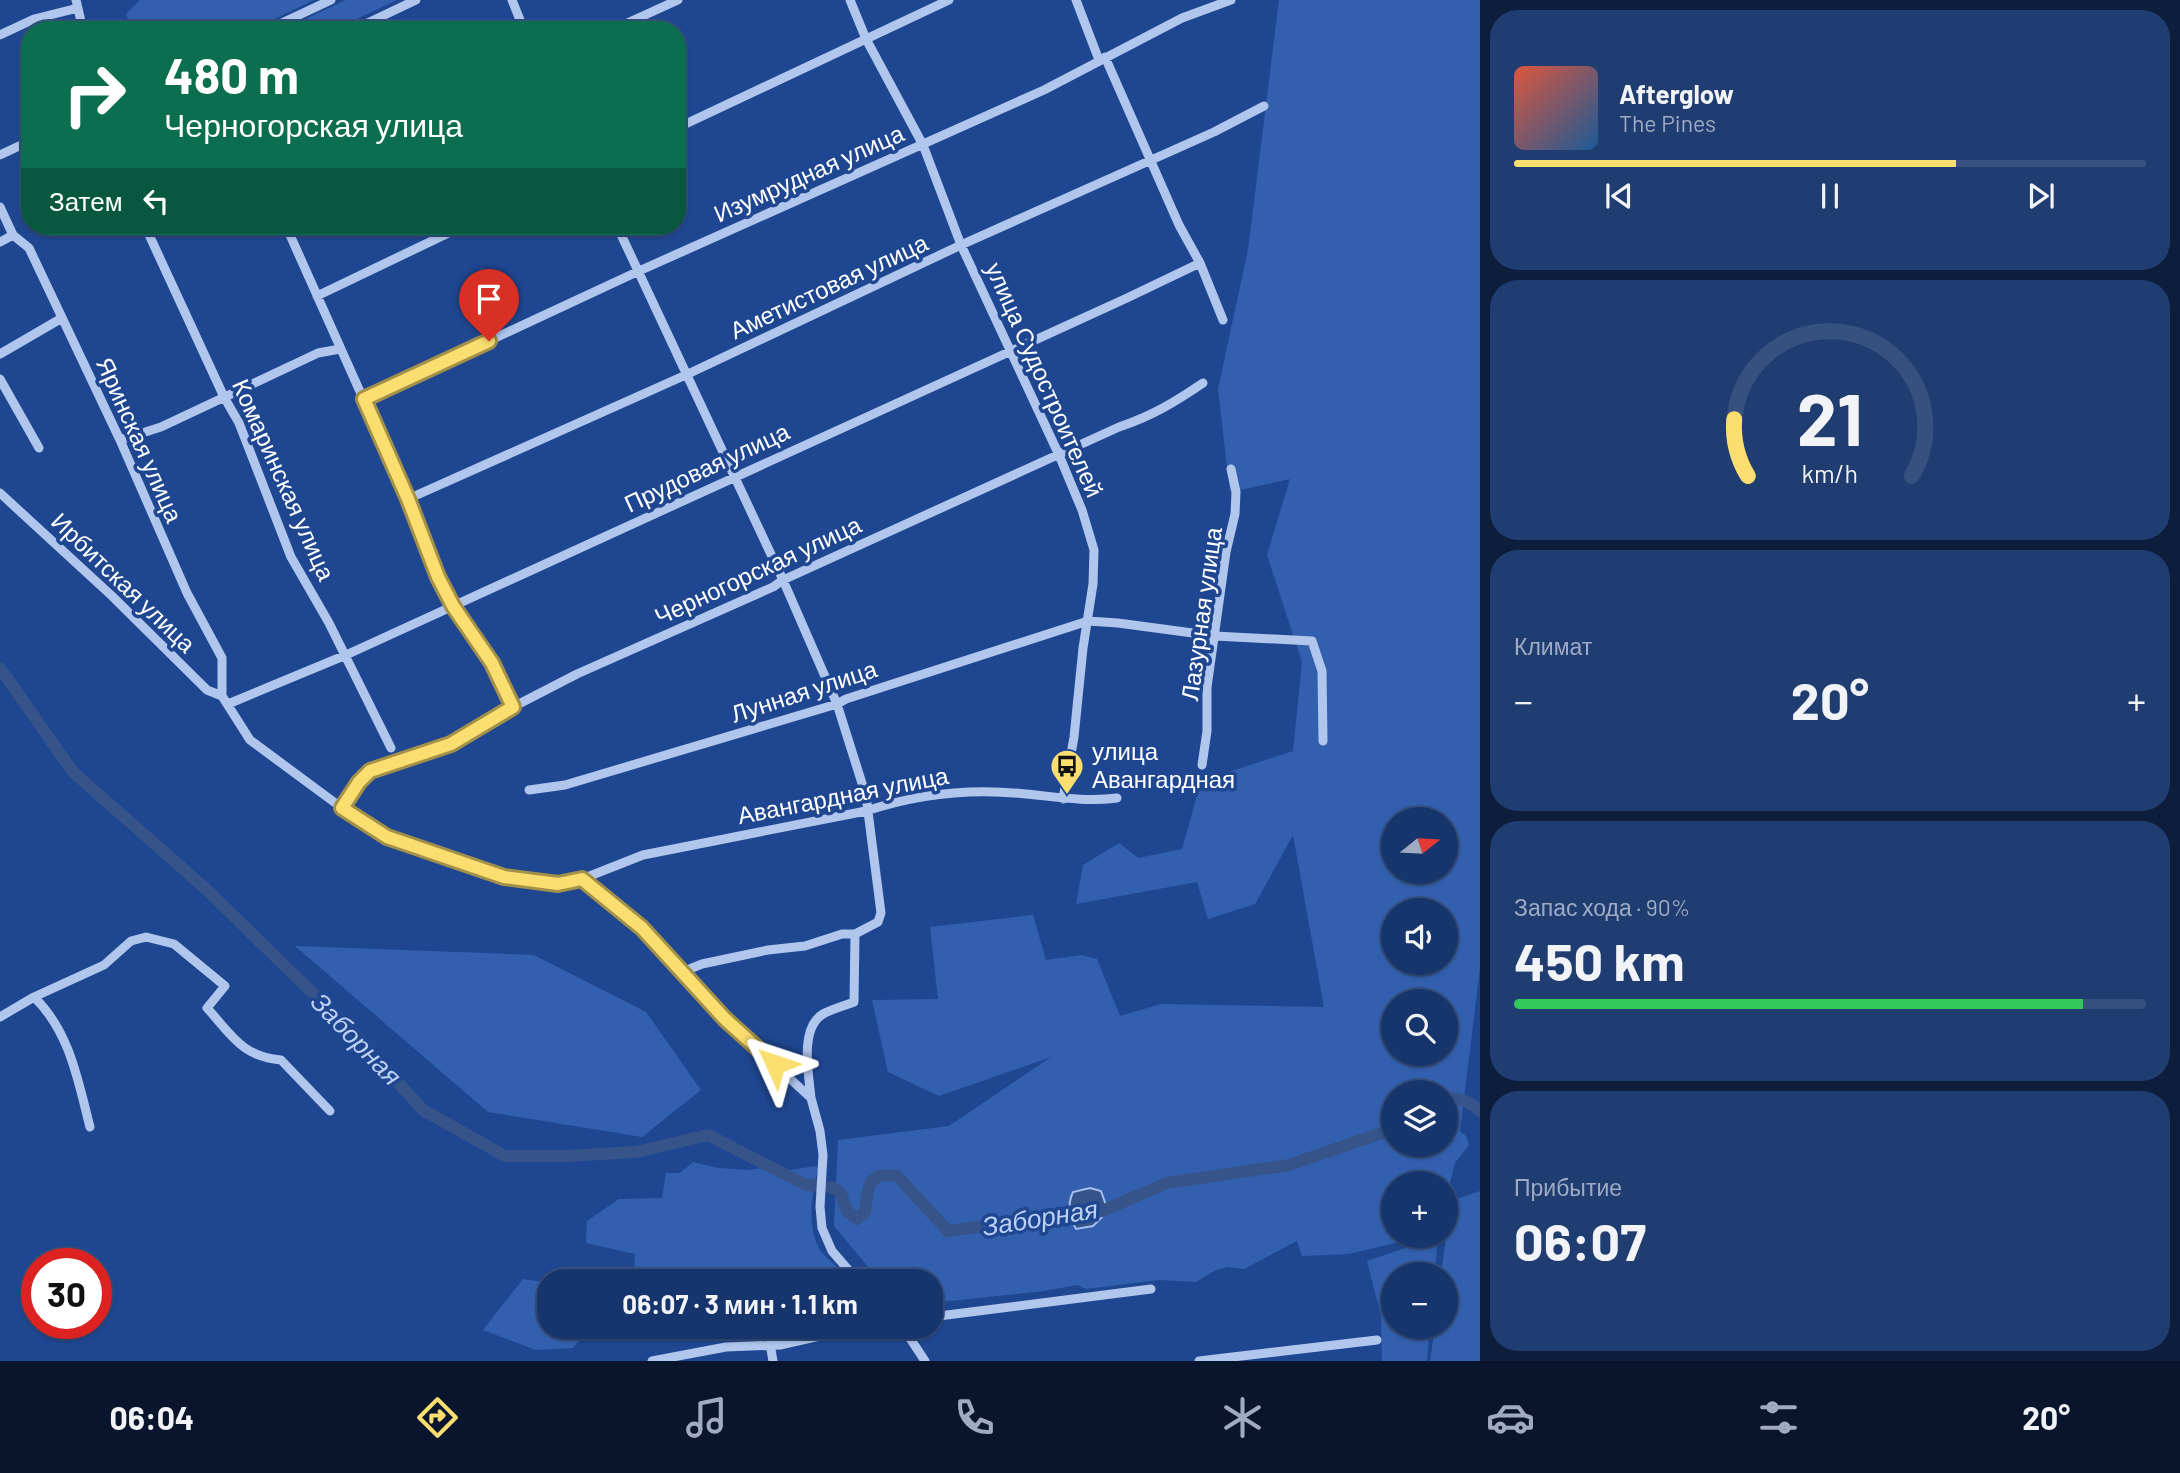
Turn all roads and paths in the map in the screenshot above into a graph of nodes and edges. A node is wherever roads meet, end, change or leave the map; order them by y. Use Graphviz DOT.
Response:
graph roads {
  1 [pos="331,0"];
  2 [pos="416,0"];
  3 [pos="512,0"];
  4 [pos="678,0"];
  5 [pos="850,0"];
  6 [pos="949,0"];
  7 [pos="1076,0"];
  8 [pos="1231,0"];
  9 [pos="77,4"];
  10 [pos="30,21"];
  11 [pos="286,21"];
  12 [pos="372,21"];
  13 [pos="520,21"];
  14 [pos="632,21"];
  15 [pos="21,25"];
  16 [pos="0,35"];
  17 [pos="866,39"];
  18 [pos="1102,59"];
  19 [pos="1264,106"];
  20 [pos="686,124"];
  21 [pos="21,145"];
  22 [pos="923,145"];
  23 [pos="0,155"];
  24 [pos="1150,160"];
  25 [pos="0,207"];
  26 [pos="13,235"];
  27 [pos="149,235"];
  28 [pos="290,235"];
  29 [pos="444,235"];
  30 [pos="621,235"];
  31 [pos="0,242"];
  32 [pos="961,246"];
  33 [pos="1200,263"];
  34 [pos="639,271"];
  35 [pos="317,296"];
  36 [pos="62,317"];
  37 [pos="1223,320"];
  38 [pos="340,349"];
  39 [pos="1009,351"];
  40 [pos="0,354"];
  41 [pos="688,374"];
  42 [pos="0,379"];
  43 [pos="1203,383"];
  44 [pos="224,397"];
  45 [pos="364,399"];
  46 [pos="120,440"];
  47 [pos="39,448"];
  48 [pos="1059,454"];
  49 [pos="1231,469"];
  50 [pos="733,476"];
  51 [pos="0,493"];
  52 [pos="408,499"];
  53 [pos="783,580"];
  54 [pos="453,606"];
  55 [pos="1087,621"];
  56 [pos="1215,636"];
  57 [pos="346,655"];
  58 [pos="225,700"];
  59 [pos="837,704"];
  60 [pos="513,707"];
  61 [pos="1323,741"];
  62 [pos="391,748"];
  63 [pos="1202,765"];
  64 [pos="529,790"];
  65 [pos="1117,798"];
  66 [pos="1063,799"];
  67 [pos="342,808"];
  68 [pos="866,811"];
  69 [pos="582,879"];
  70 [pos="855,934"];
  71 [pos="682,972"];
  72 [pos="34,997"];
  73 [pos="0,1017"];
  74 [pos="811,1098"];
  75 [pos="330,1111"];
  76 [pos="90,1127"];
  77 [pos="848,1269"];
  78 [pos="1151,1289"];
  79 [pos="943,1315"];
  80 [pos="807,1339"];
  81 [pos="911,1339"];
  82 [pos="1377,1340"];
  83 [pos="770,1344"];
  84 [pos="652,1361"];
  85 [pos="773,1361"];
  86 [pos="925,1361"];
  87 [pos="1199,1361"];
  1 -- 11 [label="street"];
  2 -- 12 [label="street"];
  3 -- 13 [label="street"];
  4 -- 14 [label="street"];
  5 -- 17 [label="street, улица Судостроителей"];
  6 -- 17 [label="street"];
  7 -- 18 [label="street"];
  8 -- 18 [label="street, Изумрудная улица"];
  9 -- 10 [label="street"];
  15 -- 16 [label="street"];
  17 -- 20 [label="street"];
  17 -- 22 [label="street, улица Судостроителей"];
  18 -- 22 [label="street, Изумрудная улица"];
  18 -- 24 [label="street"];
  19 -- 24 [label="street, Аметистовая улица"];
  21 -- 23 [label="street"];
  22 -- 32 [label="street, улица Судостроителей"];
  22 -- 34 [label="street, Изумрудная улица"];
  24 -- 32 [label="street, Аметистовая улица"];
  24 -- 33 [label="street"];
  25 -- 26 [label="street, Яринская улица"];
  26 -- 31 [label="street"];
  26 -- 36 [label="street, Яринская улица"];
  27 -- 44 [label="street, Комаринская улица"];
  28 -- 35 [label="street"];
  29 -- 35 [label="street"];
  30 -- 34 [label="street"];
  32 -- 39 [label="street, улица Судостроителей"];
  32 -- 41 [label="street, Аметистовая улица"];
  33 -- 37 [label="street"];
  33 -- 39 [label="street, Прудовая улица"];
  34 -- 41 [label="street"];
  34 -- 45 [label="street, Изумрудная улица"];
  35 -- 38 [label="street"];
  36 -- 40 [label="street"];
  36 -- 46 [label="street, Яринская улица"];
  38 -- 44 [label="street"];
  38 -- 45 [label="street"];
  39 -- 48 [label="street, улица Судостроителей"];
  39 -- 50 [label="street, Прудовая улица"];
  41 -- 50 [label="street"];
  41 -- 52 [label="street, Аметистовая улица"];
  42 -- 47 [label="street"];
  43 -- 48 [label="street, Черногорская улица"];
  44 -- 46 [label="street"];
  44 -- 57 [label="street, Комаринская улица"];
  45 -- 52 [label="street"];
  46 -- 58 [label="street, Яринская улица"];
  48 -- 53 [label="street, Черногорская улица"];
  48 -- 55 [label="street, улица Судостроителей"];
  49 -- 56 [label="street, Лазурная улица"];
  50 -- 53 [label="street"];
  50 -- 54 [label="street, Прудовая улица"];
  51 -- 58 [label="street, Ирбитская улица"];
  52 -- 54 [label="street"];
  53 -- 59 [label="street"];
  53 -- 60 [label="street, Черногорская улица"];
  54 -- 57 [label="street, Прудовая улица"];
  54 -- 60 [label="street"];
  55 -- 56 [label="street"];
  55 -- 59 [label="street, Лунная улица"];
  55 -- 66 [label="street, улица Судостроителей"];
  56 -- 61 [label="street"];
  56 -- 63 [label="street, Лазурная улица"];
  57 -- 58 [label="street, Прудовая улица"];
  57 -- 62 [label="street, Комаринская улица"];
  58 -- 67 [label="street, Авангардная улица"];
  59 -- 64 [label="street, Лунная улица"];
  59 -- 68 [label="street"];
  60 -- 67 [label="street, Черногорская улица"];
  65 -- 66 [label="street, Авангардная улица"];
  66 -- 68 [label="street, Авангардная улица"];
  67 -- 69 [label="street, Авангардная улица"];
  68 -- 69 [label="street, Авангардная улица"];
  68 -- 70 [label="street"];
  69 -- 71 [label="street"];
  70 -- 71 [label="street"];
  70 -- 74 [label="street"];
  71 -- 74 [label="street"];
  72 -- 73 [label="street"];
  72 -- 75 [label="street"];
  72 -- 76 [label="street"];
  74 -- 77 [label="street"];
  78 -- 79 [label="street"];
  80 -- 83 [label="street"];
  81 -- 86 [label="street"];
  82 -- 87 [label="street"];
  83 -- 84 [label="street"];
  83 -- 85 [label="street"];
}
